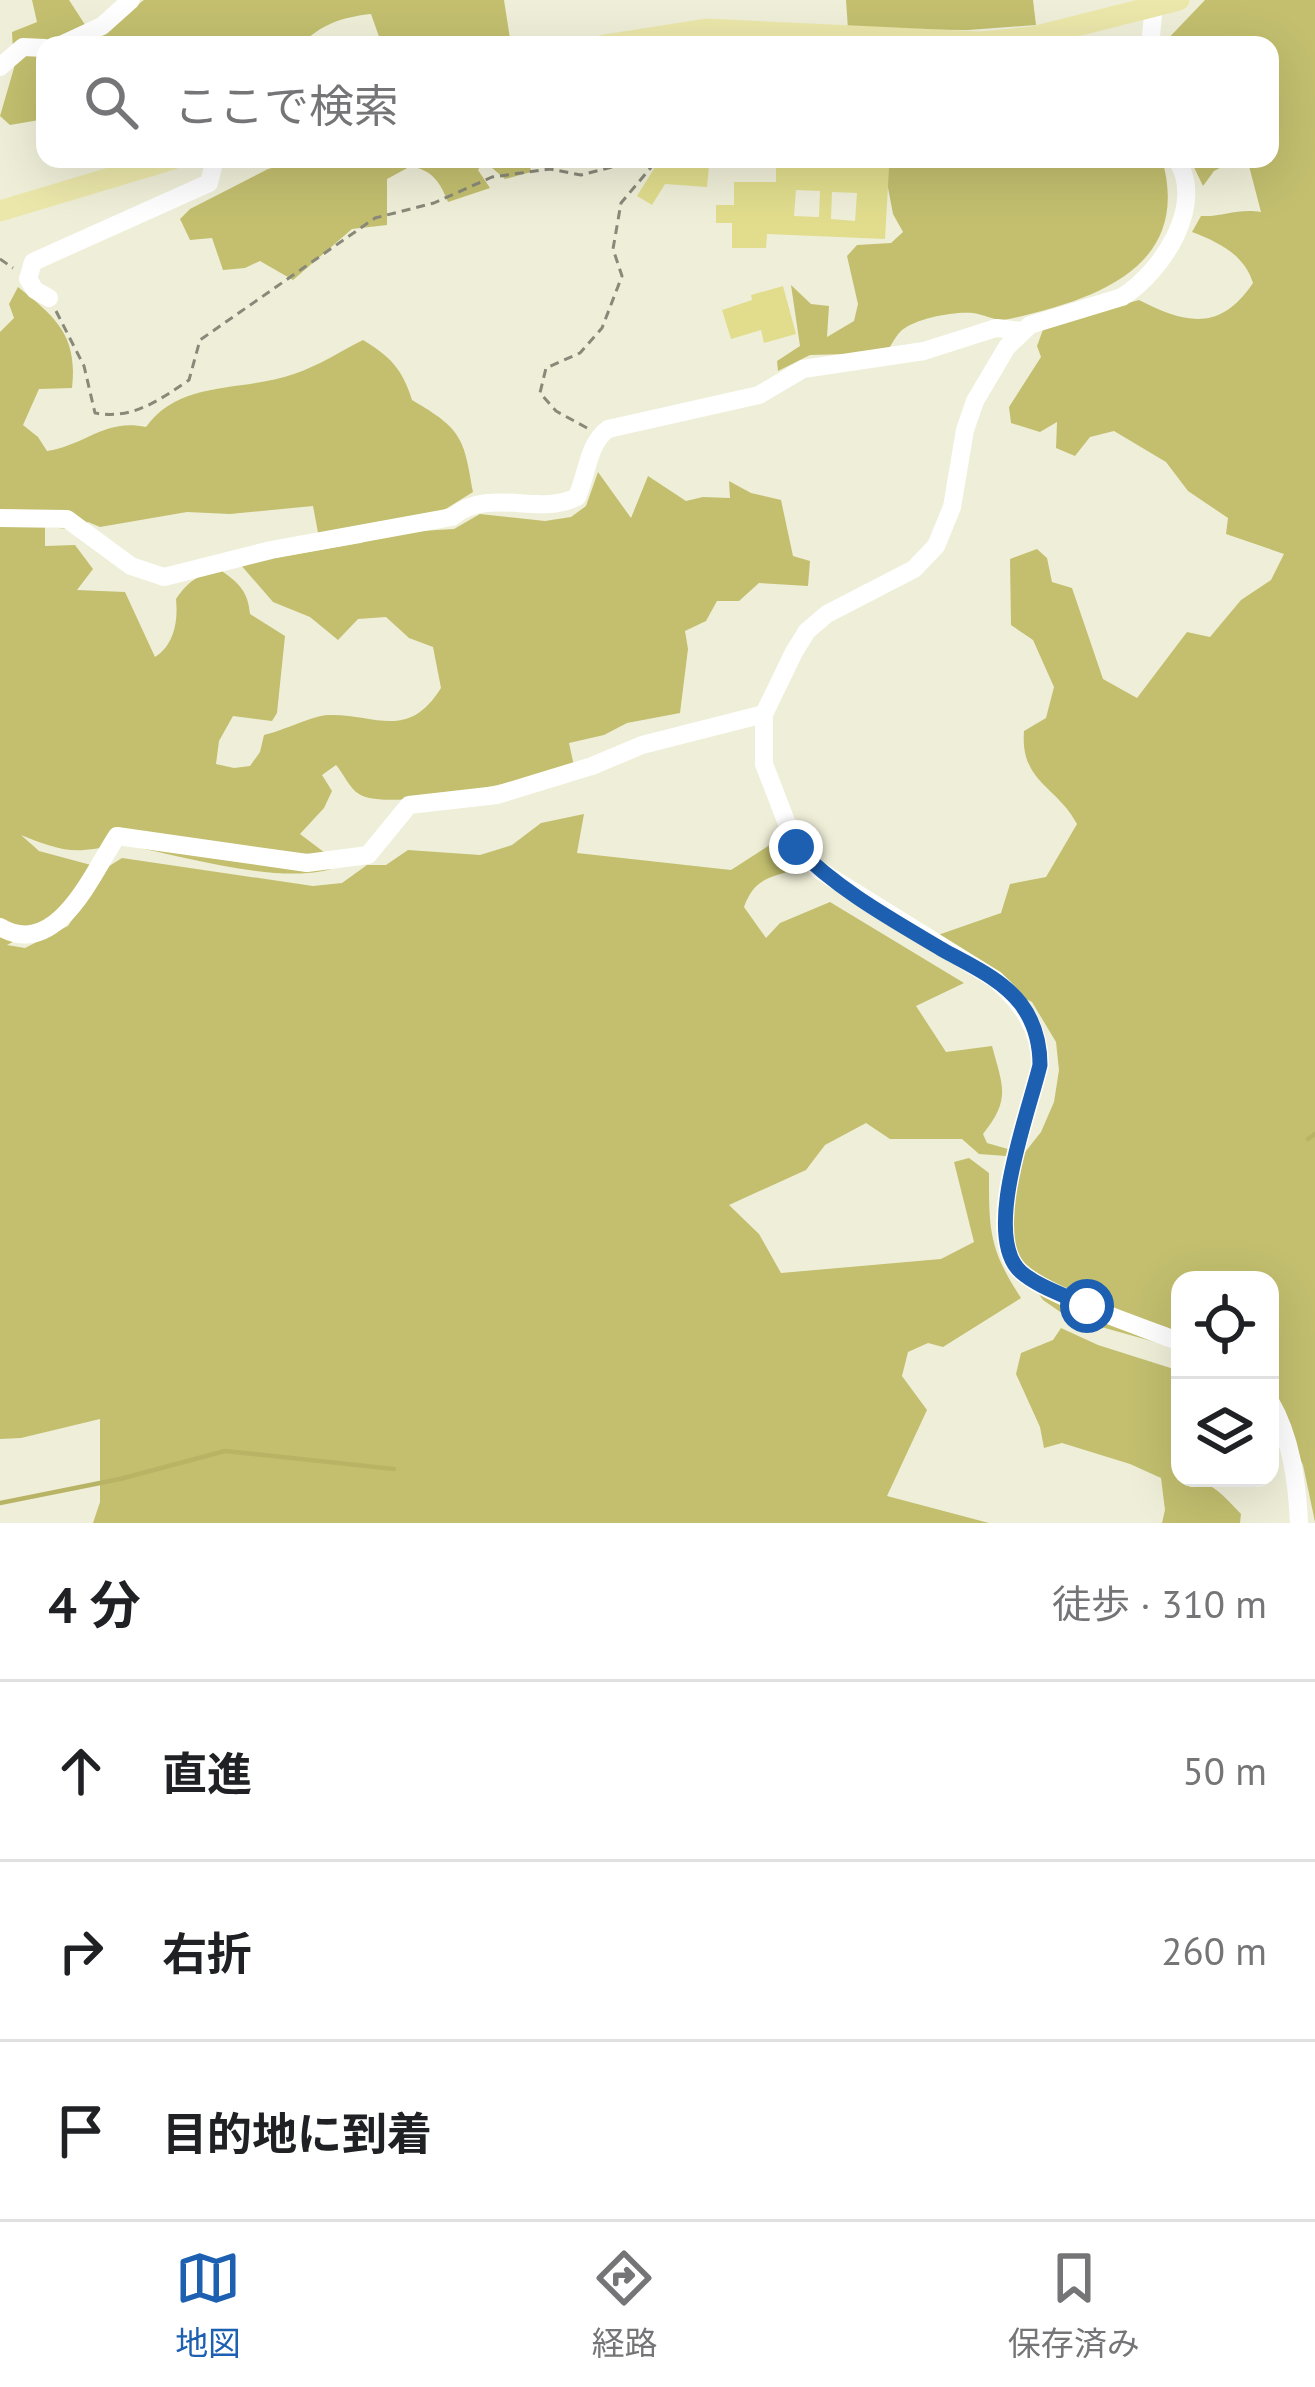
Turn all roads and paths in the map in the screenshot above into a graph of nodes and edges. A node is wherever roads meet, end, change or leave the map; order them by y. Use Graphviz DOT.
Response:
graph roads {
  1 [pos="131,0"];
  2 [pos="1164,2"];
  3 [pos="80,36"];
  4 [pos="658,36"];
  5 [pos="863,36"];
  6 [pos="1037,36"];
  7 [pos="1153,36"];
  8 [pos="36,47"];
  9 [pos="0,67"];
  10 [pos="143,168"];
  11 [pos="212,168"];
  12 [pos="608,168"];
  13 [pos="650,168"];
  14 [pos="1180,168"];
  15 [pos="0,211"];
  16 [pos="49,298"];
  17 [pos="1022,331"];
  18 [pos="599,435"];
  19 [pos="0,518"];
  20 [pos="764,714"];
  21 [pos="0,927"];
  22 [pos="1171,1339"];
  23 [pos="1279,1417"];
  24 [pos="1299,1523"];
  1 -- 3 [label="street"];
  2 -- 6 [label="main road"];
  2 -- 7 [label="street"];
  4 -- 5 [label="main road"];
  8 -- 9 [label="street"];
  10 -- 15 [label="main road"];
  11 -- 16 [label="street"];
  12 -- 16 [label="path"];
  13 -- 18 [label="path"];
  14 -- 17 [label="street"];
  17 -- 18 [label="street"];
  17 -- 20 [label="street"];
  18 -- 19 [label="street"];
  20 -- 21 [label="street"];
  20 -- 22 [label="street"];
  23 -- 24 [label="street"];
}
